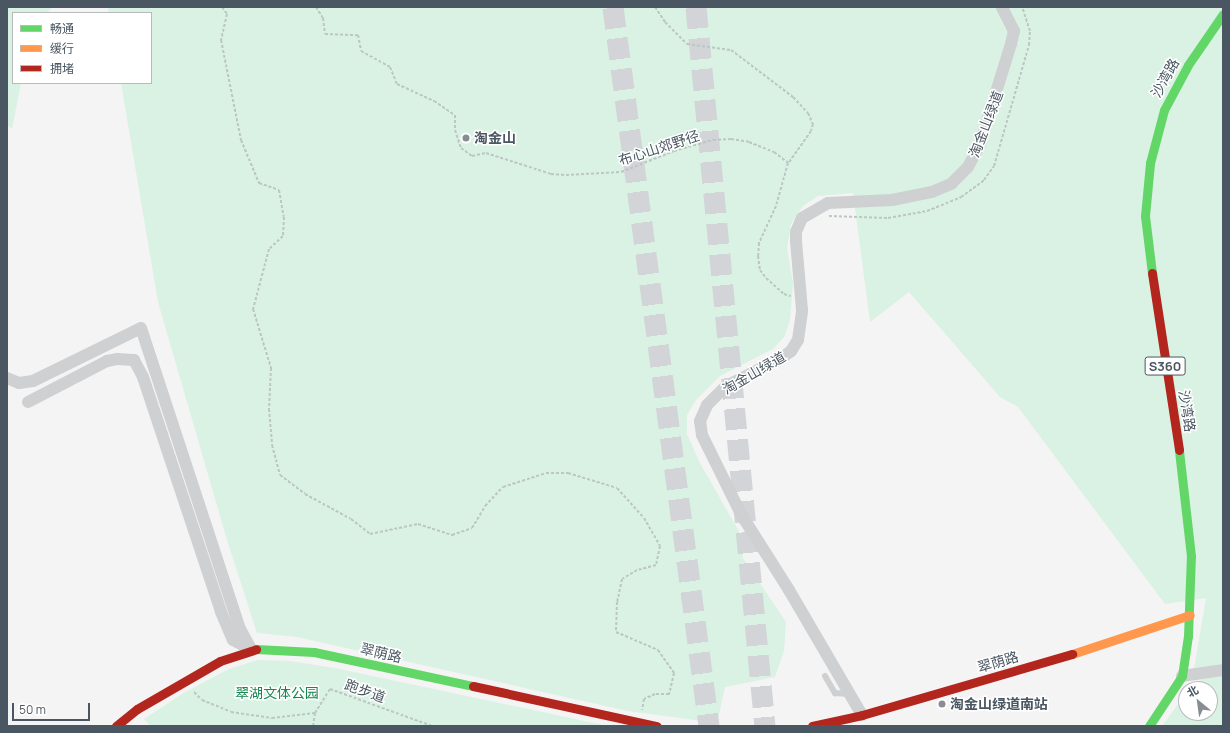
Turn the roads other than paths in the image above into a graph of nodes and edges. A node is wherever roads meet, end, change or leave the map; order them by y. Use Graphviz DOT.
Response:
graph roads {
  1 [pos="1002,7"];
  2 [pos="1223,14"];
  3 [pos="7,378"];
  4 [pos="28,402"];
  5 [pos="1190,615"];
  6 [pos="251,649"];
  7 [pos="1223,670"];
  8 [pos="825,676"];
  9 [pos="1182,676"];
  10 [pos="848,694"];
  11 [pos="862,715"];
  12 [pos="116,726"];
  13 [pos="657,726"];
  14 [pos="812,726"];
  15 [pos="1149,726"];
  1 -- 10 [label="street, 淘金山绿道"];
  2 -- 5 [label="street, 沙湾路 / S360"];
  3 -- 6 [label="street"];
  4 -- 6 [label="street"];
  5 -- 9 [label="street, 沙湾路 / S360"];
  5 -- 11 [label="street, 翠荫路"];
  6 -- 12 [label="street, 翠荫路"];
  6 -- 13 [label="street, 翠荫路"];
  7 -- 9 [label="street"];
  8 -- 10 [label="lane"];
  9 -- 15 [label="street, 沙湾路 / S360"];
  10 -- 11 [label="street, 淘金山绿道"];
  11 -- 14 [label="street, 翠荫路"];
}
